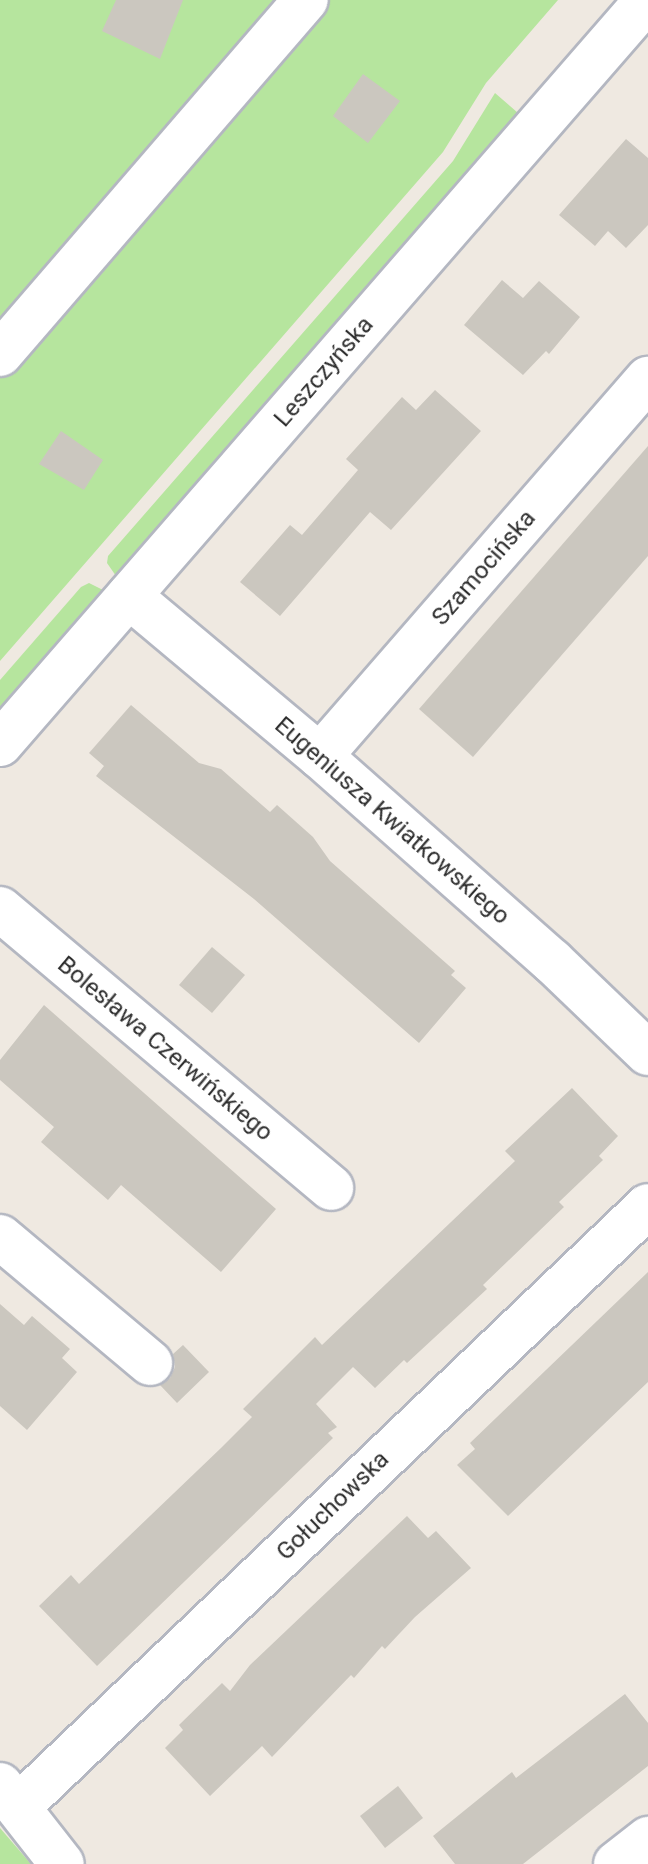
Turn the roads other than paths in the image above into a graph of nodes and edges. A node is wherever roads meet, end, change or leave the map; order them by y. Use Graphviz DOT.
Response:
graph roads {
  1 [pos="306,0"];
  2 [pos="647,0"];
  3 [pos="0,354"];
  4 [pos="648,379"];
  5 [pos="129,596"];
  6 [pos="0,744"];
  7 [pos="320,756"];
  8 [pos="0,909"];
  9 [pos="648,1053"];
  10 [pos="331,1188"];
  11 [pos="648,1206"];
  12 [pos="0,1237"];
  13 [pos="150,1363"];
  14 [pos="9,1796"];
  15 [pos="648,1839"];
  16 [pos="62,1864"];
  17 [pos="616,1864"];
  1 -- 3 [label="street"];
  2 -- 5 [label="street, Leszczyńska"];
  4 -- 7 [label="street, Szamocińska"];
  5 -- 6 [label="street, Leszczyńska"];
  5 -- 7 [label="street, Eugeniusza Kwiatkowskiego"];
  7 -- 9 [label="street, Eugeniusza Kwiatkowskiego"];
  8 -- 10 [label="street, Bolesława Czerwińskiego"];
  11 -- 14 [label="street, Gołuchowska"];
  12 -- 13 [label="street"];
  14 -- 16 [label="street"];
  15 -- 17 [label="street"];
}
